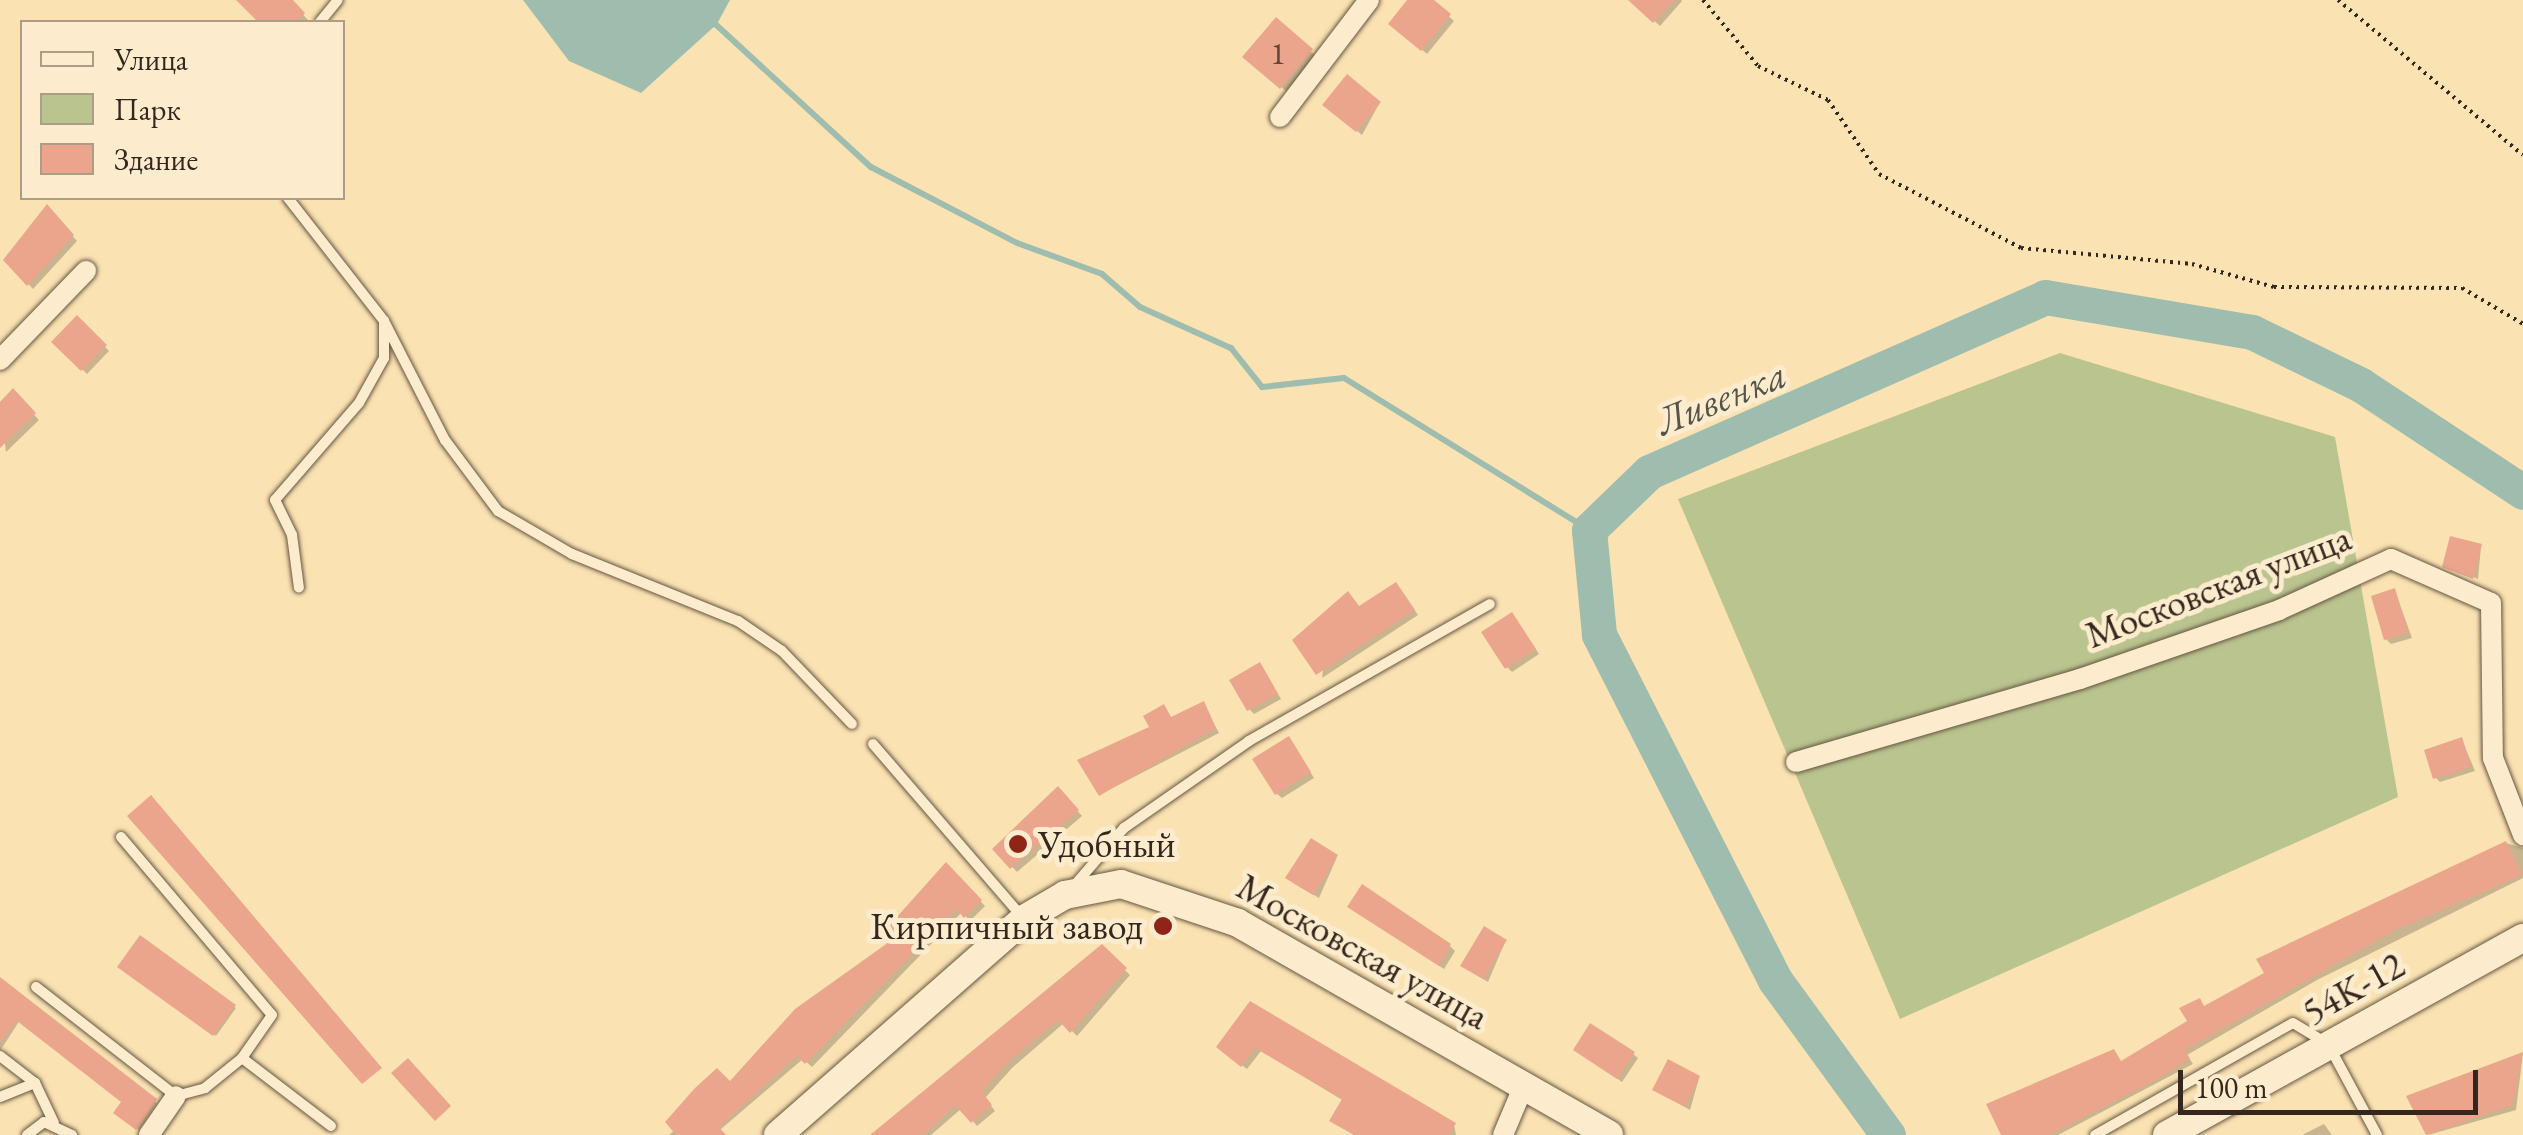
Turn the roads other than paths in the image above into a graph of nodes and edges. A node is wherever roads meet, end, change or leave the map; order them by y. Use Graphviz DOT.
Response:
graph roads {
  1 [pos="338,0"];
  2 [pos="1368,0"];
  3 [pos="322,20"];
  4 [pos="1280,117"];
  5 [pos="290,200"];
  6 [pos="86,271"];
  7 [pos="384,321"];
  8 [pos="0,360"];
  9 [pos="298,588"];
  10 [pos="1490,604"];
  11 [pos="852,724"];
  12 [pos="873,744"];
  13 [pos="1796,762"];
  14 [pos="2523,835"];
  15 [pos="121,838"];
  16 [pos="1066,895"];
  17 [pos="1024,920"];
  18 [pos="2523,938"];
  19 [pos="36,988"];
  20 [pos="2328,1044"];
  21 [pos="0,1056"];
  22 [pos="242,1058"];
  23 [pos="35,1083"];
  24 [pos="1524,1083"];
  25 [pos="0,1096"];
  26 [pos="176,1096"];
  27 [pos="54,1123"];
  28 [pos="331,1126"];
  29 [pos="26,1135"];
  30 [pos="72,1135"];
  31 [pos="149,1135"];
  32 [pos="778,1135"];
  33 [pos="1502,1135"];
  34 [pos="1609,1135"];
  35 [pos="2095,1135"];
  36 [pos="2167,1135"];
  37 [pos="2377,1135"];
  1 -- 3 [label="lane"];
  2 -- 4 [label="street"];
  5 -- 7 [label="lane"];
  6 -- 8 [label="street"];
  7 -- 9 [label="lane"];
  7 -- 11 [label="lane"];
  10 -- 16 [label="lane, Московская улица"];
  12 -- 17 [label="lane"];
  13 -- 14 [label="street, Московская улица"];
  15 -- 22 [label="lane"];
  16 -- 17 [label="street, Московская улица"];
  16 -- 24 [label="street, Московская улица"];
  17 -- 32 [label="street, Московская улица"];
  18 -- 20 [label="street, 54K-12"];
  19 -- 26 [label="lane"];
  20 -- 35 [label="lane"];
  20 -- 36 [label="street, 54K-12"];
  20 -- 37 [label="lane"];
  21 -- 23 [label="lane"];
  22 -- 26 [label="lane"];
  22 -- 28 [label="lane"];
  23 -- 25 [label="lane"];
  23 -- 27 [label="lane"];
  24 -- 33 [label="street"];
  24 -- 34 [label="street, Московская улица"];
  26 -- 31 [label="street"];
  27 -- 29 [label="lane"];
  27 -- 30 [label="lane"];
}
